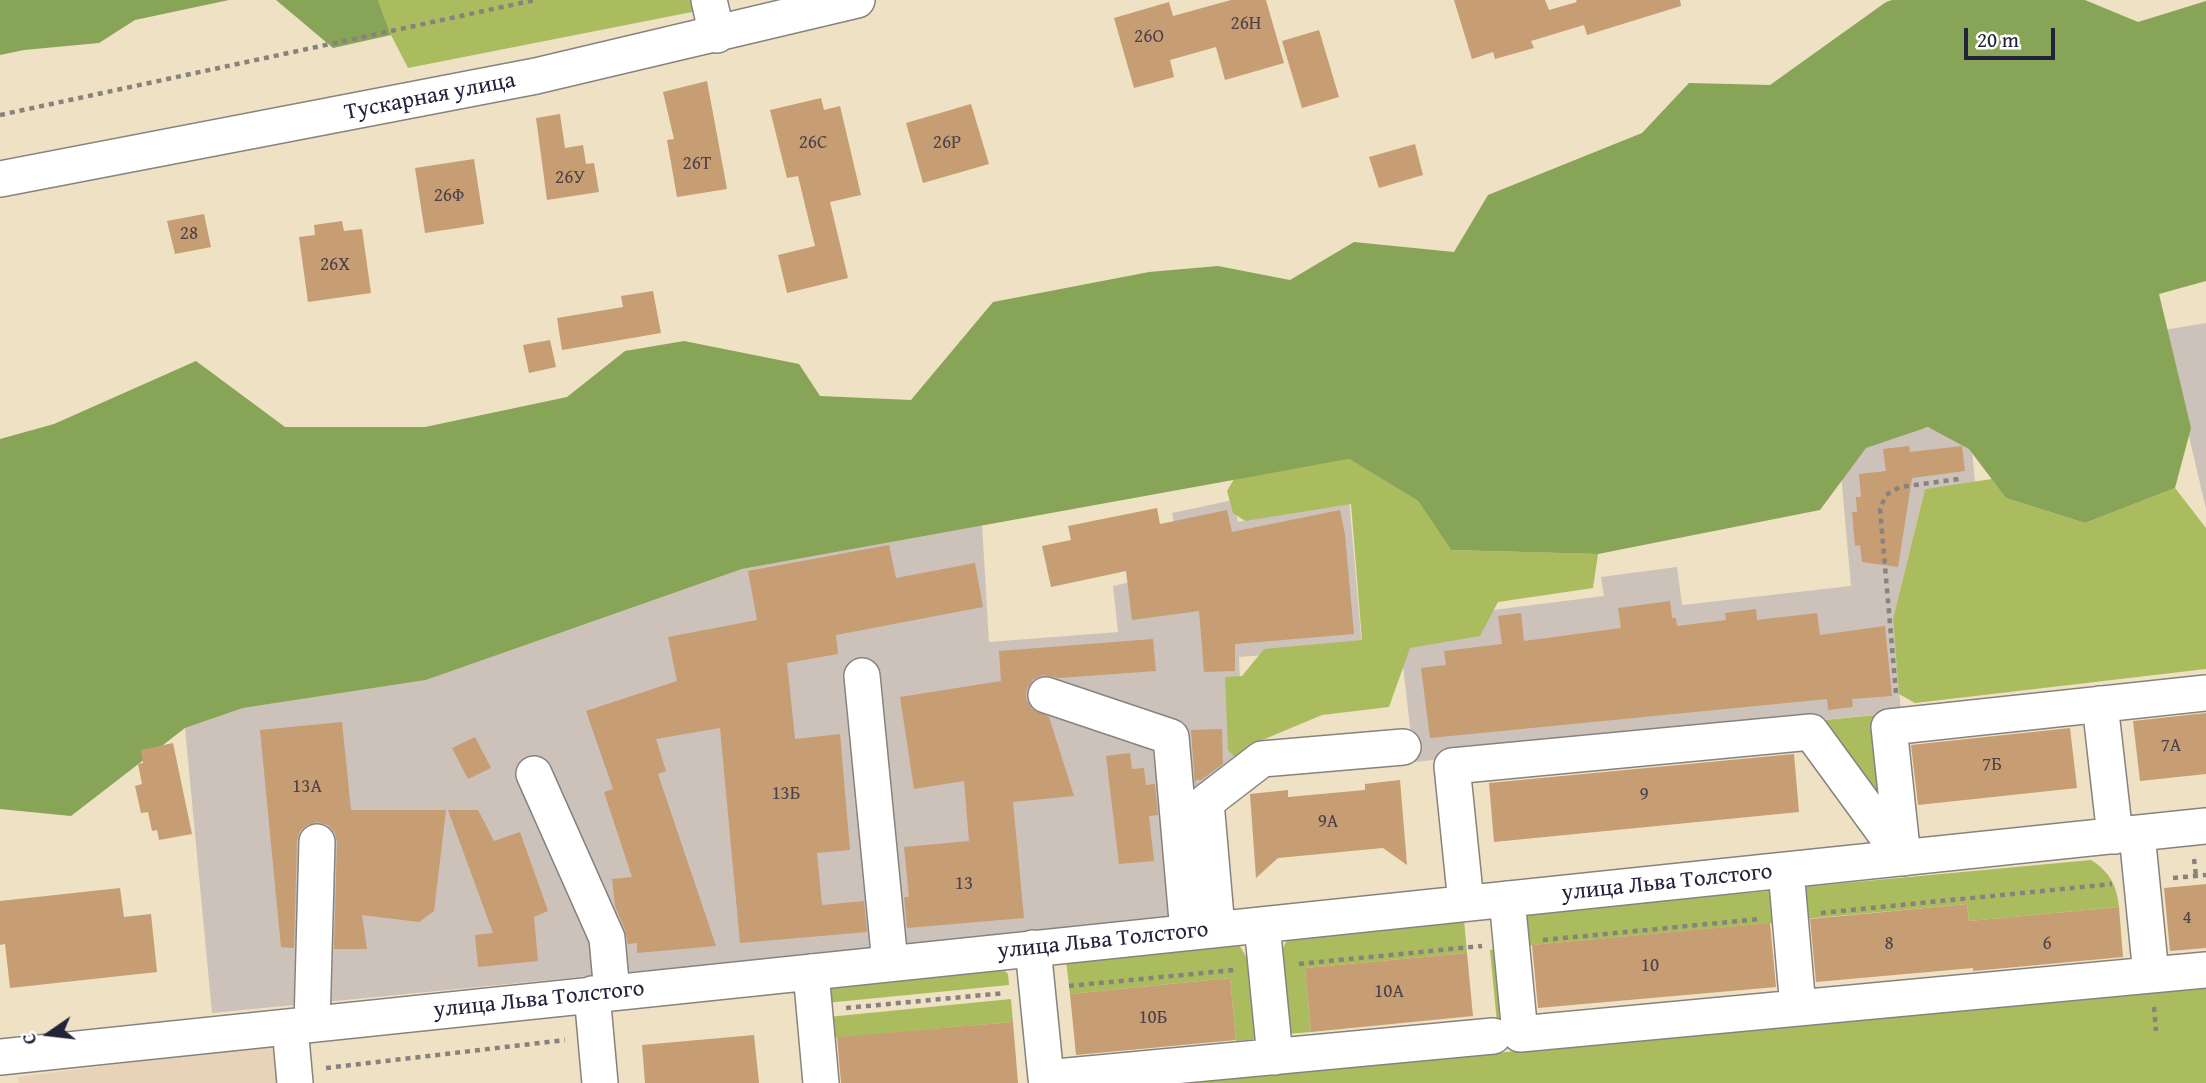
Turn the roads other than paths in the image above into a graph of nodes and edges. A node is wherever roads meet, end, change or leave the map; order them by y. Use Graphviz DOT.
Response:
graph roads {
  1 [pos="709,0"];
  2 [pos="836,2"];
  3 [pos="776,9"];
  4 [pos="717,34"];
  5 [pos="0,179"];
  6 [pos="862,676"];
  7 [pos="2206,693"];
  8 [pos="1046,695"];
  9 [pos="2101,705"];
  10 [pos="1403,747"];
  11 [pos="534,774"];
  12 [pos="2206,826"];
  13 [pos="2126,835"];
  14 [pos="317,842"];
  15 [pos="1903,858"];
  16 [pos="1786,870"];
  17 [pos="1507,900"];
  18 [pos="1466,904"];
  19 [pos="1262,925"];
  20 [pos="1203,931"];
  21 [pos="1033,948"];
  22 [pos="890,964"];
  23 [pos="2206,970"];
  24 [pos="811,972"];
  25 [pos="2151,975"];
  26 [pos="602,993"];
  27 [pos="1798,1008"];
  28 [pos="301,1025"];
  29 [pos="1493,1036"];
  30 [pos="1275,1057"];
  31 [pos="5,1066"];
  32 [pos="295,1077"];
  33 [pos="1045,1080"];
  34 [pos="600,1083"];
  35 [pos="821,1083"];
  1 -- 4 [label="street"];
  2 -- 3 [label="street, Тускарная улица"];
  3 -- 4 [label="street, Тускарная улица"];
  4 -- 5 [label="street, Тускарная улица"];
  6 -- 22 [label="street"];
  7 -- 9 [label="street"];
  8 -- 20 [label="street"];
  9 -- 13 [label="street"];
  9 -- 15 [label="street"];
  10 -- 20 [label="street"];
  11 -- 26 [label="street"];
  12 -- 13 [label="street, улица Льва Толстого"];
  13 -- 15 [label="street, улица Льва Толстого"];
  13 -- 25 [label="street"];
  14 -- 28 [label="street"];
  15 -- 16 [label="street, улица Льва Толстого"];
  15 -- 18 [label="street"];
  16 -- 17 [label="street, улица Льва Толстого"];
  16 -- 27 [label="street"];
  17 -- 18 [label="street, улица Льва Толстого"];
  17 -- 27 [label="street"];
  18 -- 19 [label="street, улица Льва Толстого"];
  19 -- 20 [label="street, улица Льва Толстого"];
  19 -- 30 [label="street"];
  20 -- 21 [label="street, улица Льва Толстого"];
  21 -- 22 [label="street, улица Льва Толстого"];
  21 -- 33 [label="street"];
  22 -- 24 [label="street, улица Льва Толстого"];
  23 -- 25 [label="street"];
  24 -- 26 [label="street, улица Льва Толстого"];
  24 -- 35 [label="street"];
  25 -- 27 [label="street"];
  26 -- 28 [label="street, улица Льва Толстого"];
  26 -- 34 [label="street"];
  28 -- 31 [label="street, улица Льва Толстого"];
  28 -- 32 [label="street"];
  29 -- 30 [label="street"];
  30 -- 33 [label="street"];
}
